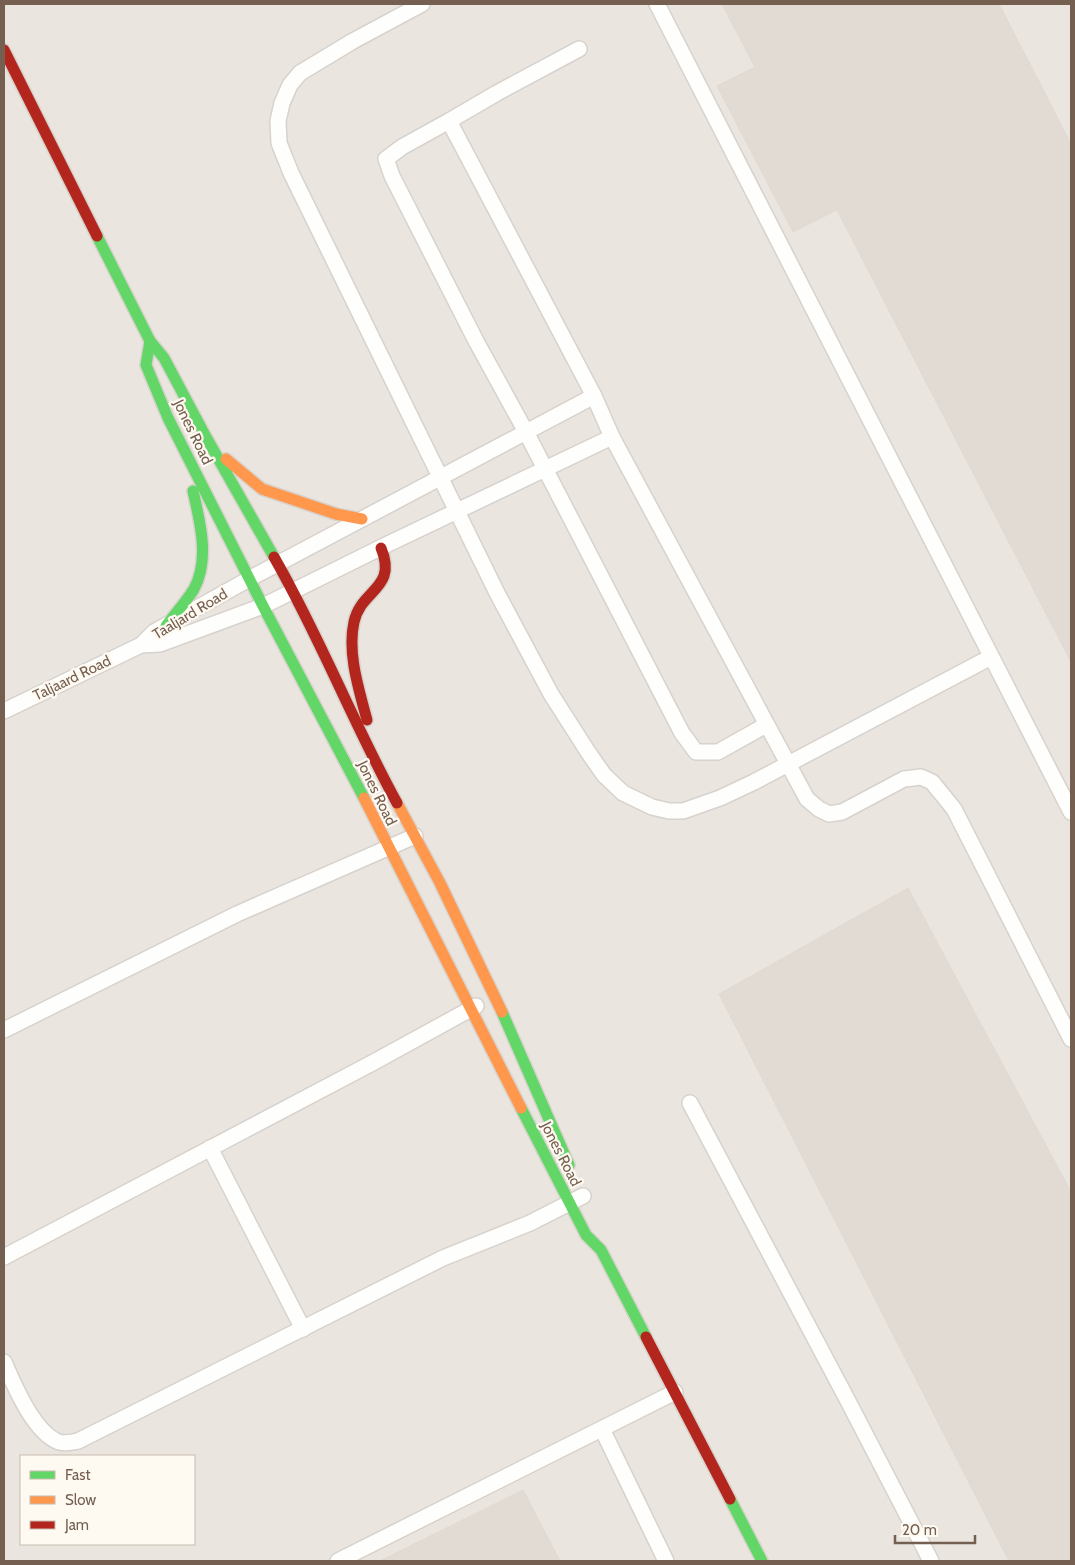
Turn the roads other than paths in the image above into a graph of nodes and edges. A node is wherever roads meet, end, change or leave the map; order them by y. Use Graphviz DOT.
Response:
graph roads {
  1 [pos="422,4"];
  2 [pos="657,4"];
  3 [pos="4,50"];
  4 [pos="579,50"];
  5 [pos="449,121"];
  6 [pos="150,341"];
  7 [pos="594,396"];
  8 [pos="526,432"];
  9 [pos="206,437"];
  10 [pos="612,437"];
  11 [pos="184,449"];
  12 [pos="545,469"];
  13 [pos="440,477"];
  14 [pos="456,511"];
  15 [pos="362,519"];
  16 [pos="382,548"];
  17 [pos="278,563"];
  18 [pos="249,579"];
  19 [pos="294,592"];
  20 [pos="263,606"];
  21 [pos="166,626"];
  22 [pos="140,645"];
  23 [pos="991,657"];
  24 [pos="4,711"];
  25 [pos="766,725"];
  26 [pos="787,764"];
  27 [pos="380,772"];
  28 [pos="1071,812"];
  29 [pos="415,836"];
  30 [pos="388,847"];
  31 [pos="495,996"];
  32 [pos="471,1008"];
  33 [pos="4,1030"];
  34 [pos="1071,1039"];
  35 [pos="690,1103"];
  36 [pos="210,1148"];
  37 [pos="581,1191"];
  38 [pos="568,1202"];
  39 [pos="599,1230"];
  40 [pos="601,1250"];
  41 [pos="4,1257"];
  42 [pos="303,1329"];
  43 [pos="4,1362"];
  44 [pos="675,1392"];
  45 [pos="602,1429"];
  46 [pos="338,1561"];
  47 [pos="666,1561"];
  48 [pos="762,1561"];
  49 [pos="931,1561"];
  1 -- 13 [label="lane"];
  2 -- 23 [label="lane"];
  3 -- 6 [label="street, Jones Road"];
  4 -- 5 [label="lane"];
  5 -- 7 [label="lane"];
  5 -- 8 [label="lane"];
  6 -- 9 [label="street, Jones Road"];
  6 -- 11 [label="street, Jones Road"];
  7 -- 8 [label="lane, Taaljard Road"];
  7 -- 10 [label="lane"];
  8 -- 12 [label="lane"];
  8 -- 13 [label="lane, Taaljard Road"];
  9 -- 15 [label="street"];
  9 -- 17 [label="street, Jones Road"];
  10 -- 12 [label="lane, Taaljard Road"];
  10 -- 25 [label="lane"];
  11 -- 18 [label="street, Jones Road"];
  11 -- 21 [label="street"];
  12 -- 14 [label="lane, Taaljard Road"];
  12 -- 25 [label="lane"];
  13 -- 14 [label="lane"];
  13 -- 15 [label="lane, Taaljard Road"];
  14 -- 16 [label="lane, Taaljard Road"];
  14 -- 26 [label="lane"];
  15 -- 17 [label="lane, Taaljard Road"];
  16 -- 19 [label="lane, Taaljard Road"];
  16 -- 27 [label="street"];
  17 -- 18 [label="lane, Taaljard Road"];
  17 -- 19 [label="street, Jones Road"];
  18 -- 20 [label="street, Jones Road"];
  18 -- 21 [label="lane, Taaljard Road"];
  19 -- 20 [label="lane, Taaljard Road"];
  19 -- 27 [label="street, Jones Road"];
  20 -- 22 [label="lane, Taaljard Road"];
  20 -- 30 [label="street, Jones Road"];
  21 -- 22 [label="lane, Taaljard Road"];
  22 -- 24 [label="lane, Taljaard Road"];
  23 -- 26 [label="lane"];
  23 -- 28 [label="lane"];
  25 -- 26 [label="lane"];
  26 -- 34 [label="lane"];
  27 -- 29 [label="street, Jones Road"];
  29 -- 30 [label="lane"];
  29 -- 31 [label="street, Jones Road"];
  30 -- 32 [label="street, Jones Road"];
  30 -- 33 [label="lane"];
  31 -- 32 [label="lane"];
  31 -- 37 [label="street, Jones Road"];
  32 -- 36 [label="lane"];
  32 -- 38 [label="street, Jones Road"];
  35 -- 49 [label="lane"];
  36 -- 41 [label="lane"];
  36 -- 42 [label="lane"];
  37 -- 38 [label="lane"];
  38 -- 40 [label="street, Jones Road"];
  38 -- 42 [label="lane"];
  39 -- 40 [label="street, Jones Road"];
  40 -- 44 [label="street, Jones Road"];
  42 -- 43 [label="lane"];
  44 -- 45 [label="lane"];
  44 -- 48 [label="street, Jones Road"];
  45 -- 46 [label="lane"];
  45 -- 47 [label="lane"];
}
